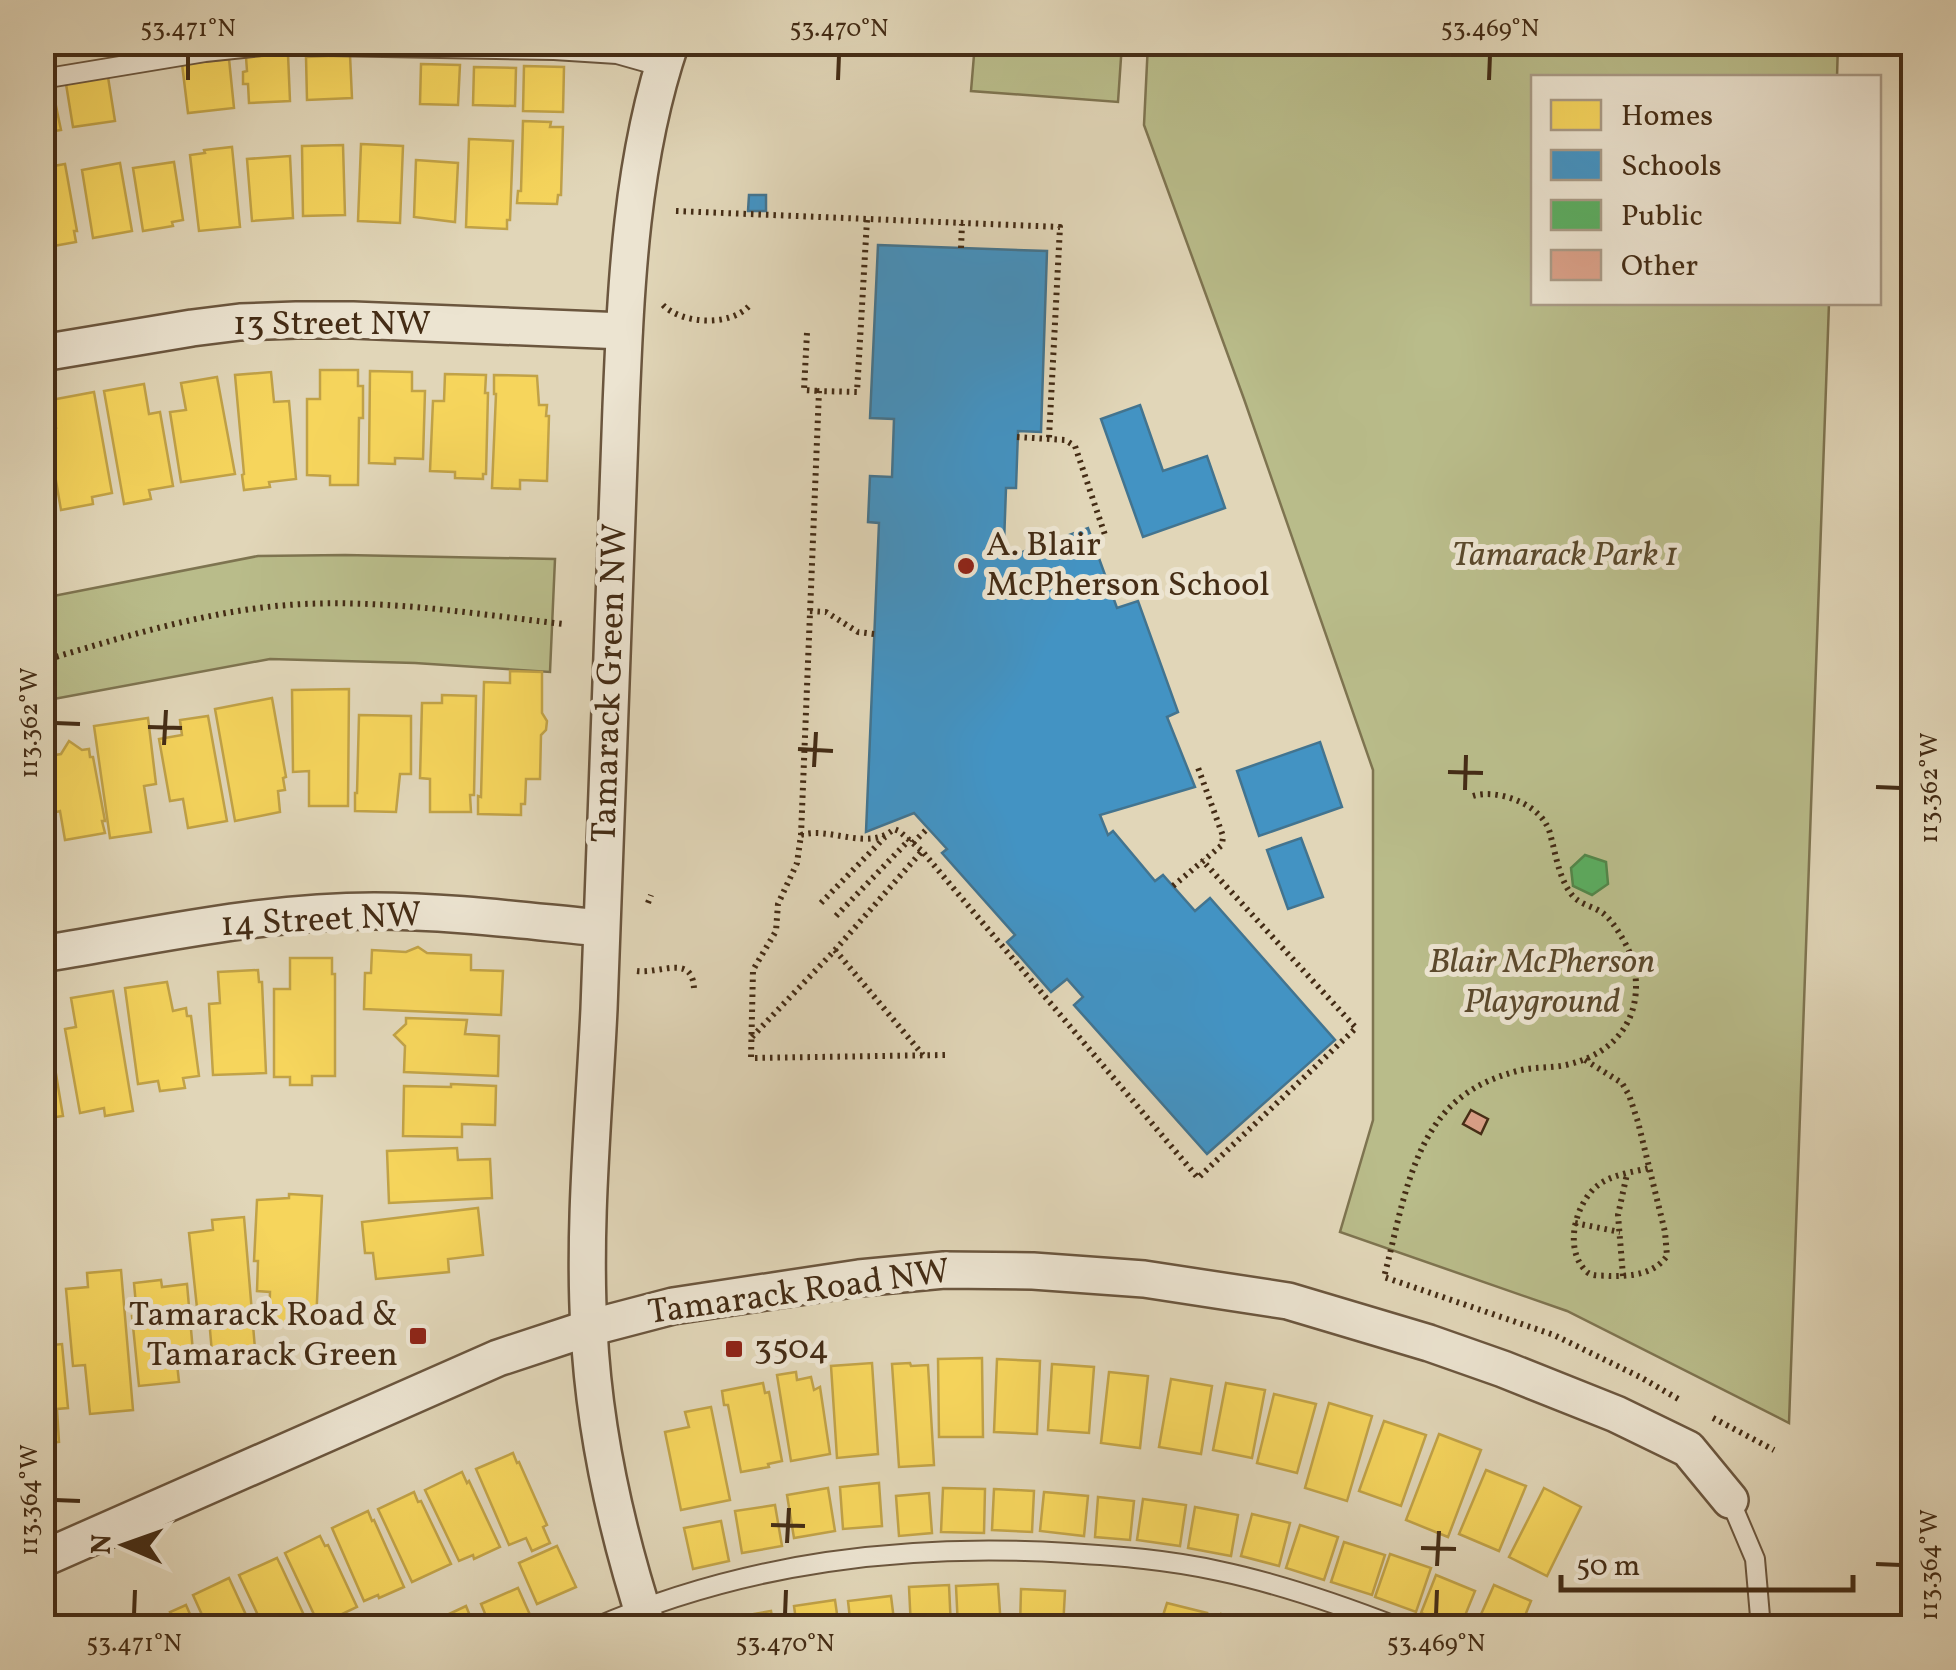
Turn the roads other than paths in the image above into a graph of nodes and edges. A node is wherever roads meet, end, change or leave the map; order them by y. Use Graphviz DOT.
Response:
graph roads {
  1 [pos="667,54"];
  2 [pos="42,80"];
  3 [pos="624,331"];
  4 [pos="42,353"];
  5 [pos="601,928"];
  6 [pos="42,954"];
  7 [pos="588,1328"];
  8 [pos="1730,1500"];
  9 [pos="42,1559"];
  10 [pos="645,1617"];
  11 [pos="594,1628"];
  12 [pos="1400,1628"];
  13 [pos="1761,1628"];
  1 -- 2 [label="lane"];
  1 -- 3 [label="street, Tamarack Green NW"];
  3 -- 4 [label="street, 13 Street NW"];
  3 -- 5 [label="street, Tamarack Green NW"];
  5 -- 6 [label="street, 14 Street NW"];
  5 -- 7 [label="street, Tamarack Green NW"];
  7 -- 8 [label="street, Tamarack Road NW"];
  7 -- 9 [label="street, Tamarack Road NW"];
  7 -- 10 [label="street, Tamarack Green NW"];
  8 -- 13 [label="lane"];
  10 -- 11 [label="lane"];
  10 -- 12 [label="lane"];
}
